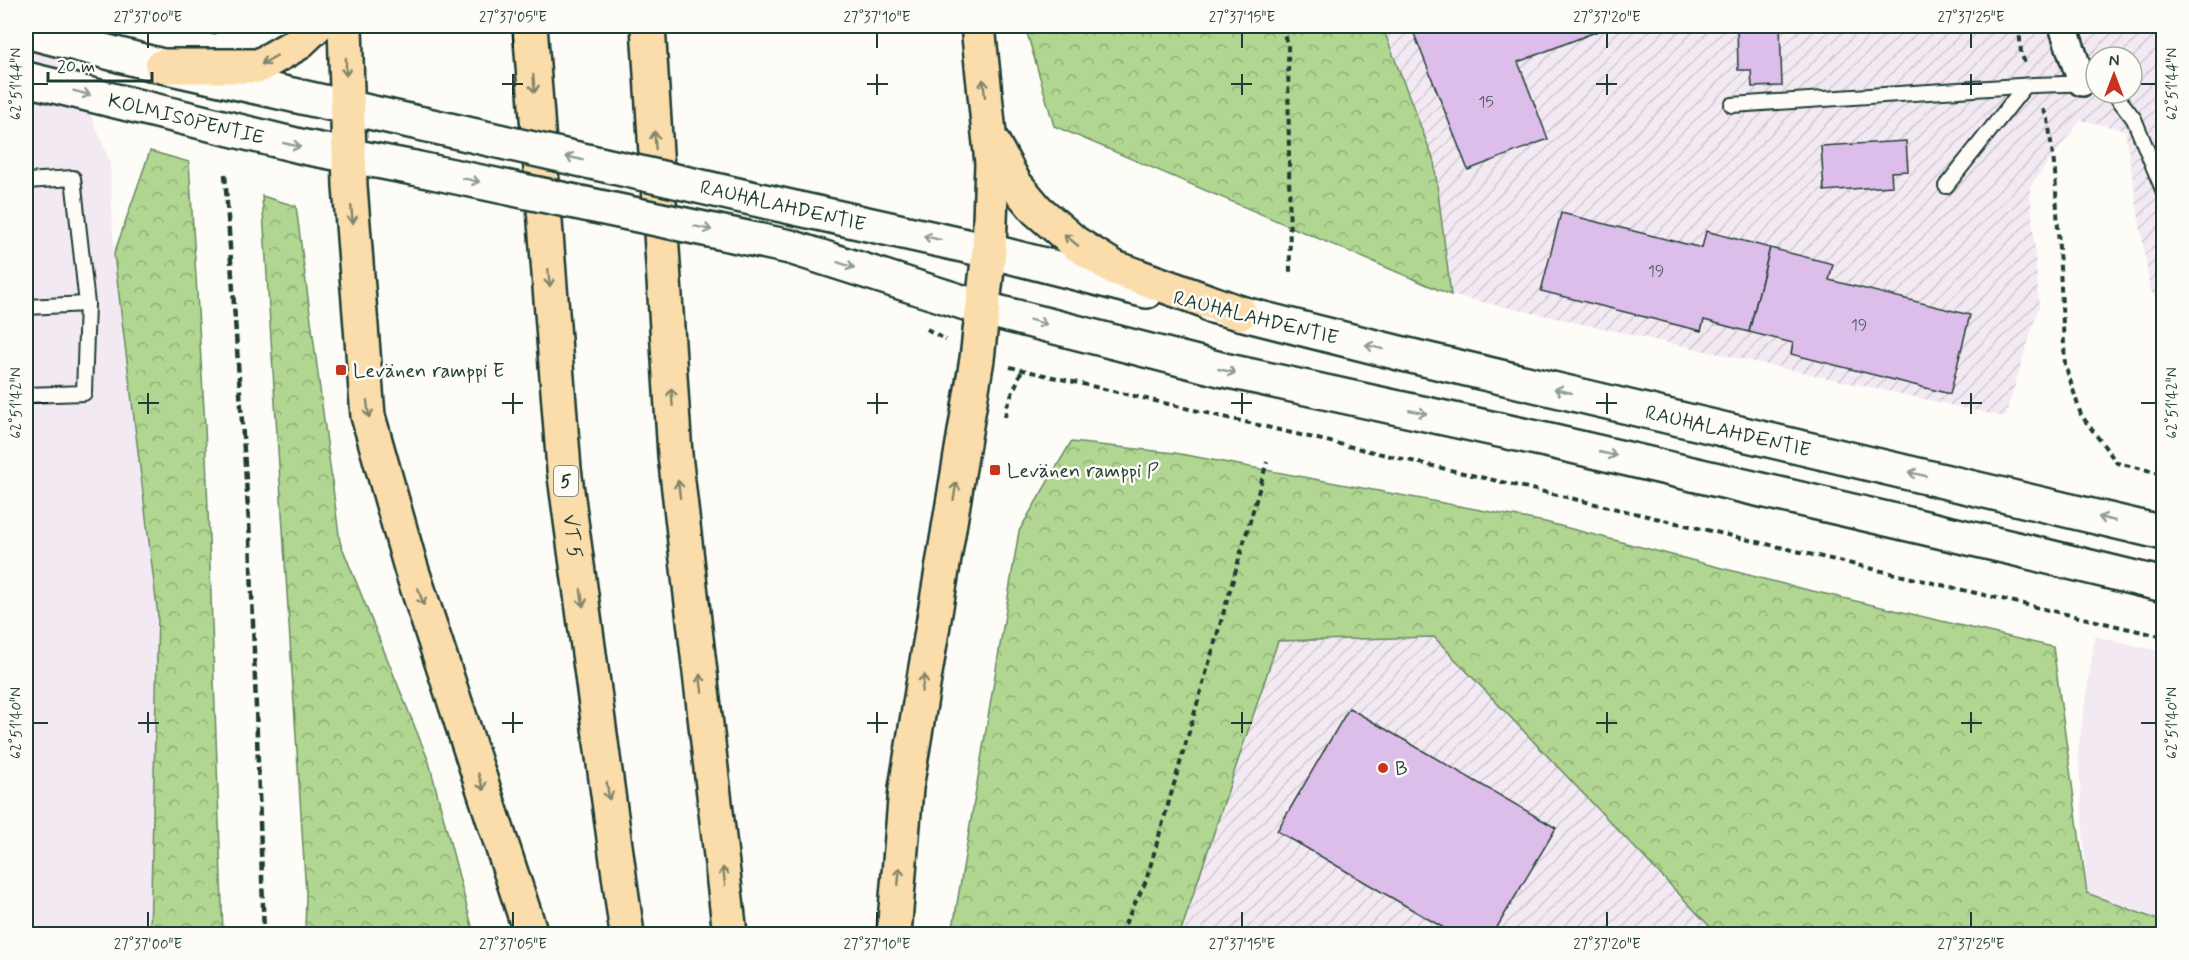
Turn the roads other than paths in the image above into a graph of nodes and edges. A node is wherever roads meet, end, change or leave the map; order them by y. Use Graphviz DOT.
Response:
graph roads {
  1 [pos="316,26"];
  2 [pos="345,26"];
  3 [pos="530,26"];
  4 [pos="648,26"];
  5 [pos="978,26"];
  6 [pos="2063,26"];
  7 [pos="26,31"];
  8 [pos="162,66"];
  9 [pos="2084,72"];
  10 [pos="26,79"];
  11 [pos="2084,83"];
  12 [pos="2029,86"];
  13 [pos="1732,105"];
  14 [pos="2123,105"];
  15 [pos="346,108"];
  16 [pos="989,136"];
  17 [pos="348,157"];
  18 [pos="26,181"];
  19 [pos="1946,186"];
  20 [pos="2163,192"];
  21 [pos="989,251"];
  22 [pos="87,304"];
  23 [pos="26,307"];
  24 [pos="981,308"];
  25 [pos="1240,313"];
  26 [pos="26,395"];
  27 [pos="2163,533"];
  28 [pos="2163,585"];
  29 [pos="531,934"];
  30 [pos="627,934"];
  31 [pos="730,934"];
  32 [pos="894,934"];
  1 -- 8 [label="highway, one-way"];
  2 -- 15 [label="highway, one-way"];
  3 -- 30 [label="highway, VT 5 / 5, one-way"];
  31 -- 4 [label="highway, one-way"];
  16 -- 5 [label="highway, one-way"];
  6 -- 9 [label="street"];
  7 -- 8 [label="main road"];
  8 -- 15 [label="main road"];
  10 -- 17 [label="main road, KOLMISOPENTIE, one-way"];
  11 -- 12 [label="lane"];
  12 -- 13 [label="lane"];
  12 -- 19 [label="lane"];
  14 -- 20 [label="lane"];
  15 -- 17 [label="highway"];
  21 -- 15 [label="main road, RAUHALAHDENTIE, one-way, bridge"];
  16 -- 21 [label="highway"];
  25 -- 16 [label="highway, one-way"];
  17 -- 24 [label="main road, RAUHALAHDENTIE, one-way, bridge"];
  17 -- 29 [label="highway, one-way"];
  18 -- 22 [label="lane"];
  21 -- 24 [label="highway"];
  21 -- 25 [label="main road, RAUHALAHDENTIE"];
  22 -- 23 [label="lane"];
  22 -- 26 [label="lane"];
  24 -- 28 [label="main road, RAUHALAHDENTIE, one-way"];
  32 -- 24 [label="highway, one-way"];
  27 -- 25 [label="main road, RAUHALAHDENTIE, one-way"];
}
